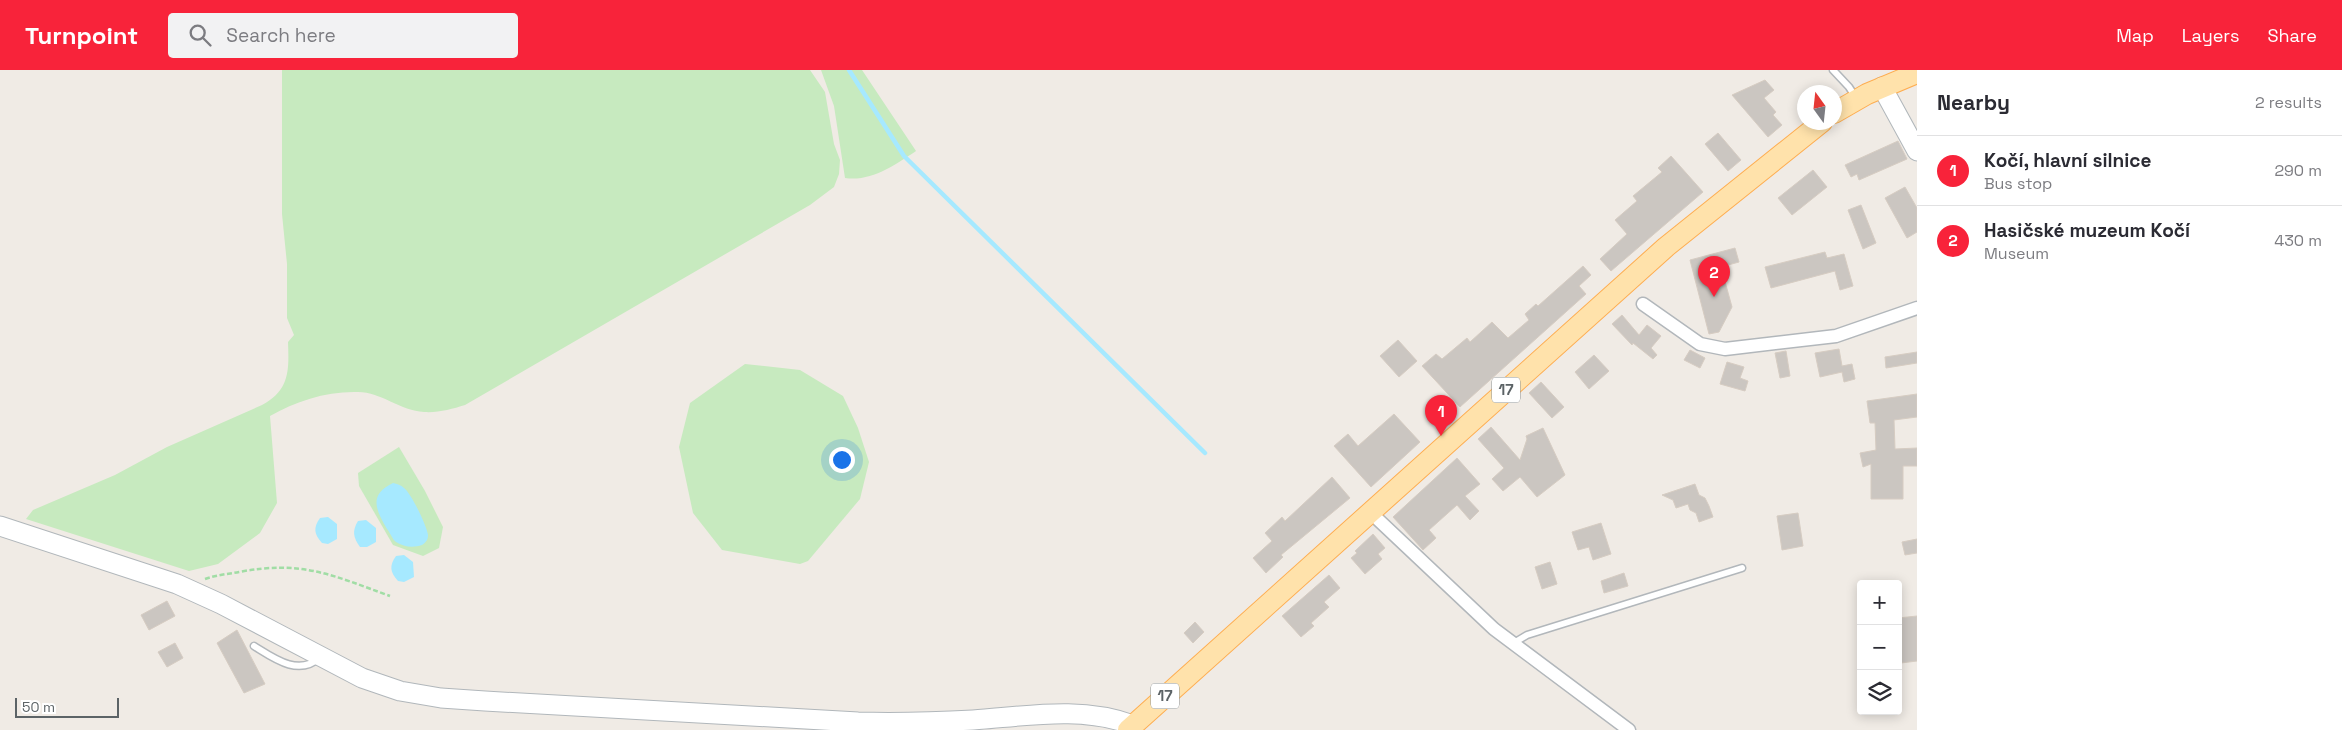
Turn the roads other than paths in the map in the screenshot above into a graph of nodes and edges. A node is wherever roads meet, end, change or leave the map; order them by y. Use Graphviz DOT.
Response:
graph roads {
  1 [pos="1833,70"];
  2 [pos="1917,73"];
  3 [pos="1882,87"];
  4 [pos="1856,100"];
  5 [pos="1842,108"];
  6 [pos="1812,130"];
  7 [pos="1917,151"];
  8 [pos="1643,304"];
  9 [pos="1917,308"];
  10 [pos="1370,512"];
  11 [pos="0,526"];
  12 [pos="1742,568"];
  13 [pos="1512,644"];
  14 [pos="254,646"];
  15 [pos="320,657"];
  16 [pos="1130,728"];
  17 [pos="1629,730"];
  1 -- 4 [label="lane"];
  2 -- 3 [label="main road"];
  3 -- 4 [label="main road"];
  3 -- 7 [label="street"];
  4 -- 5 [label="main road"];
  6 -- 10 [label="main road, 17"];
  8 -- 9 [label="street"];
  10 -- 13 [label="street"];
  10 -- 16 [label="main road, 17"];
  11 -- 15 [label="street"];
  12 -- 13 [label="lane"];
  13 -- 17 [label="street"];
  14 -- 15 [label="lane"];
  15 -- 16 [label="street"];
}
